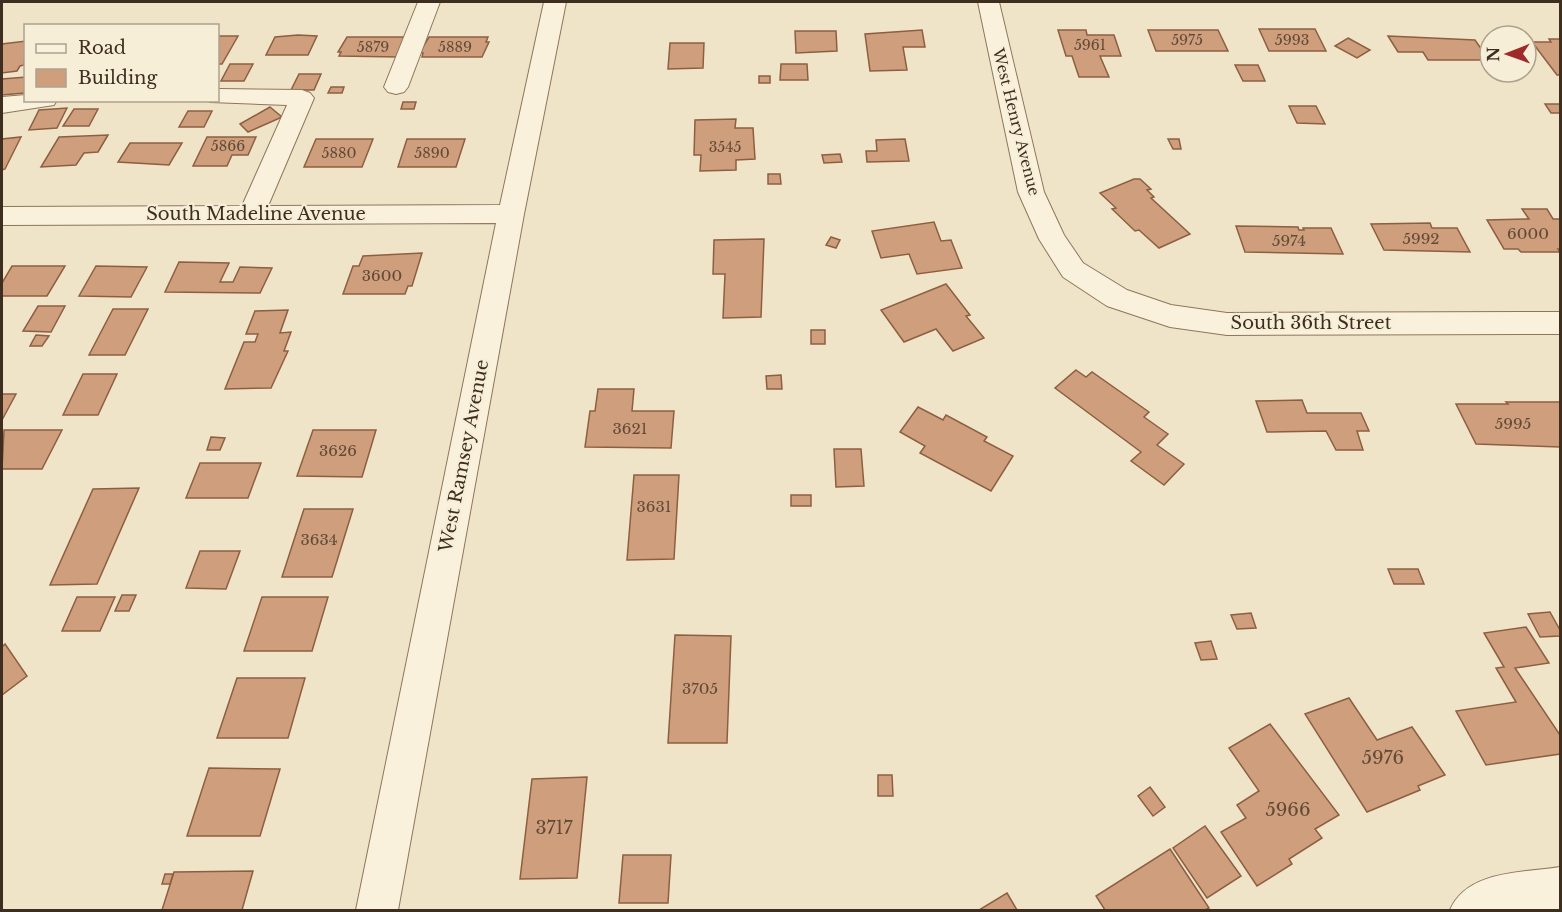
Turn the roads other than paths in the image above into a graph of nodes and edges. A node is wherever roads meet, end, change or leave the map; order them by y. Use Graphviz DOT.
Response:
graph roads {
  1 [pos="429,2"];
  2 [pos="555,2"];
  3 [pos="988,2"];
  4 [pos="396,87"];
  5 [pos="219,97"];
  6 [pos="28,102"];
  7 [pos="2,105"];
  8 [pos="511,214"];
  9 [pos="251,215"];
  10 [pos="2,216"];
  11 [pos="1073,270"];
  12 [pos="1560,323"];
  13 [pos="1560,888"];
  14 [pos="377,910"];
  15 [pos="1471,910"];
  1 -- 4 [label="street"];
  2 -- 8 [label="street, West Ramsey Avenue"];
  3 -- 11 [label="street, West Henry Avenue"];
  5 -- 9 [label="street"];
  6 -- 7 [label="street"];
  8 -- 9 [label="street, South Madeline Avenue"];
  8 -- 14 [label="street, West Ramsey Avenue"];
  9 -- 10 [label="street, South Madeline Avenue"];
  11 -- 12 [label="street, South 36th Street"];
  13 -- 15 [label="street"];
}
